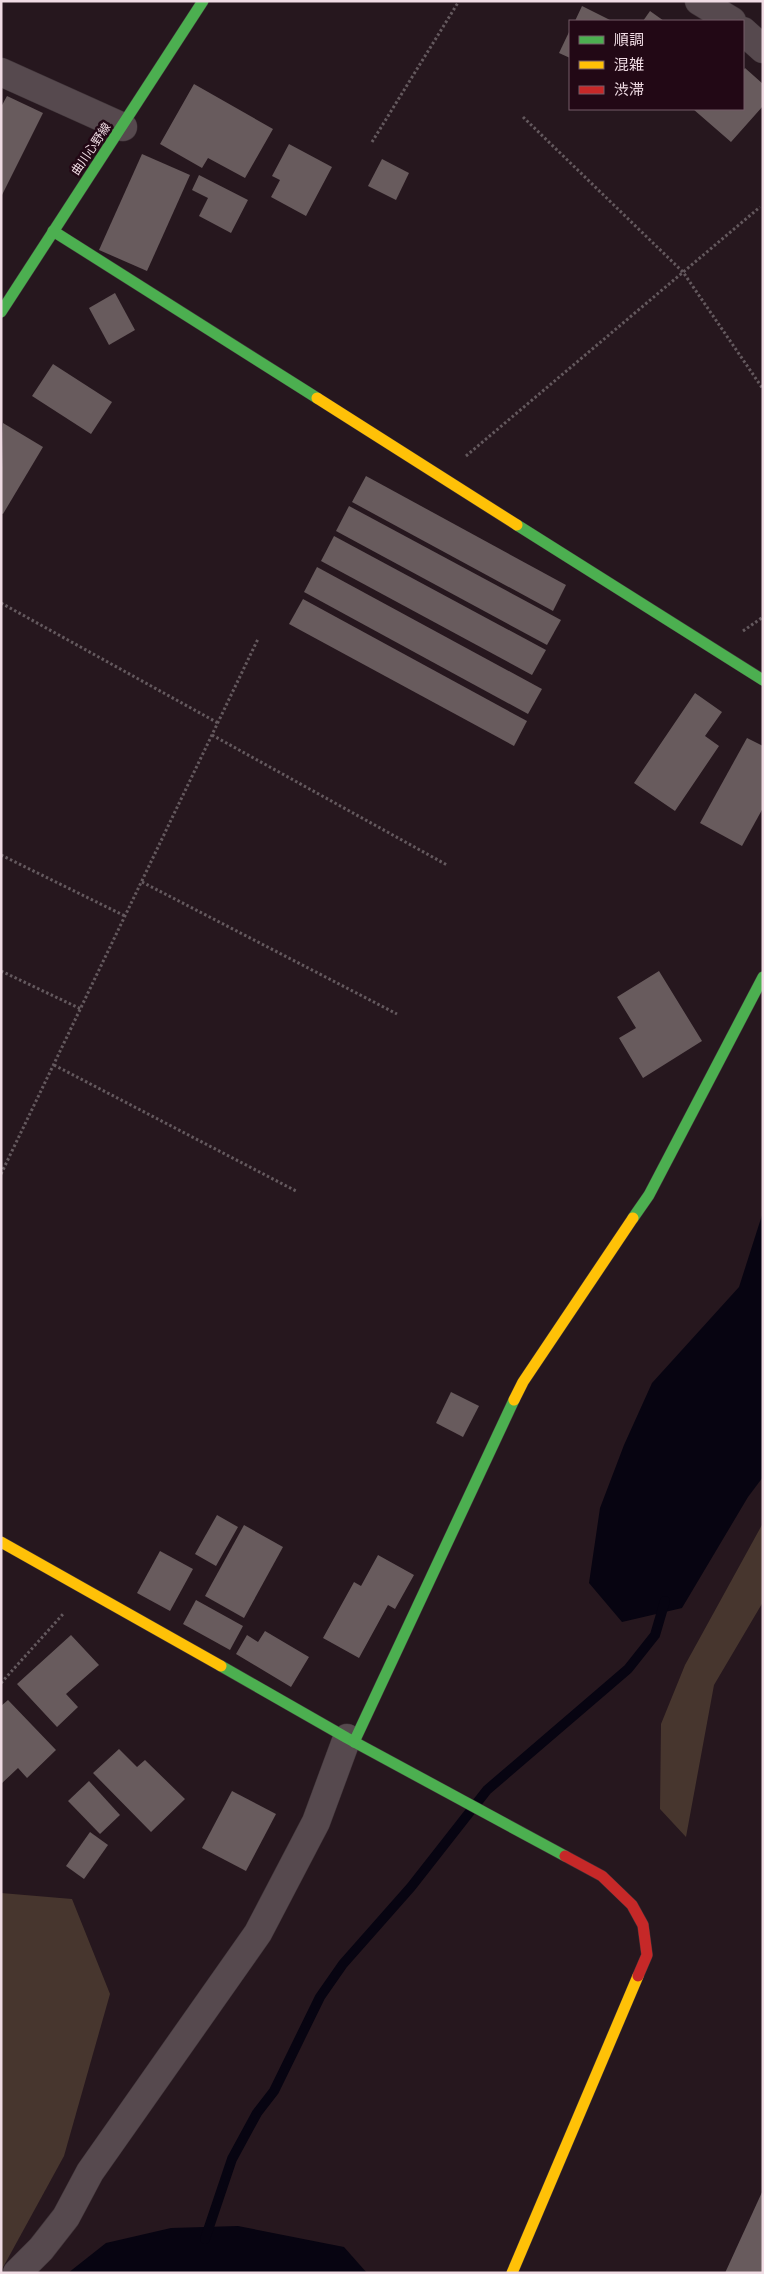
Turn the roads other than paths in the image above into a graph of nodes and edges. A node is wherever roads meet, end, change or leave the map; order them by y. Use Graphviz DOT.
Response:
graph roads {
  1 [pos="203,1"];
  2 [pos="699,1"];
  3 [pos="730,20"];
  4 [pos="744,32"];
  5 [pos="763,49"];
  6 [pos="1,72"];
  7 [pos="123,127"];
  8 [pos="53,231"];
  9 [pos="1,312"];
  10 [pos="763,680"];
  11 [pos="763,977"];
  12 [pos="1,1542"];
  13 [pos="350,1740"];
  14 [pos="16,2273"];
  15 [pos="512,2273"];
  1 -- 7 [label="street, 曲川心野線"];
  2 -- 3 [label="street"];
  4 -- 5 [label="street"];
  6 -- 7 [label="street"];
  7 -- 8 [label="street, 曲川心野線"];
  8 -- 9 [label="street, 曲川心野線"];
  8 -- 10 [label="street"];
  11 -- 13 [label="street"];
  12 -- 13 [label="street"];
  13 -- 14 [label="street"];
  13 -- 15 [label="street"];
}
